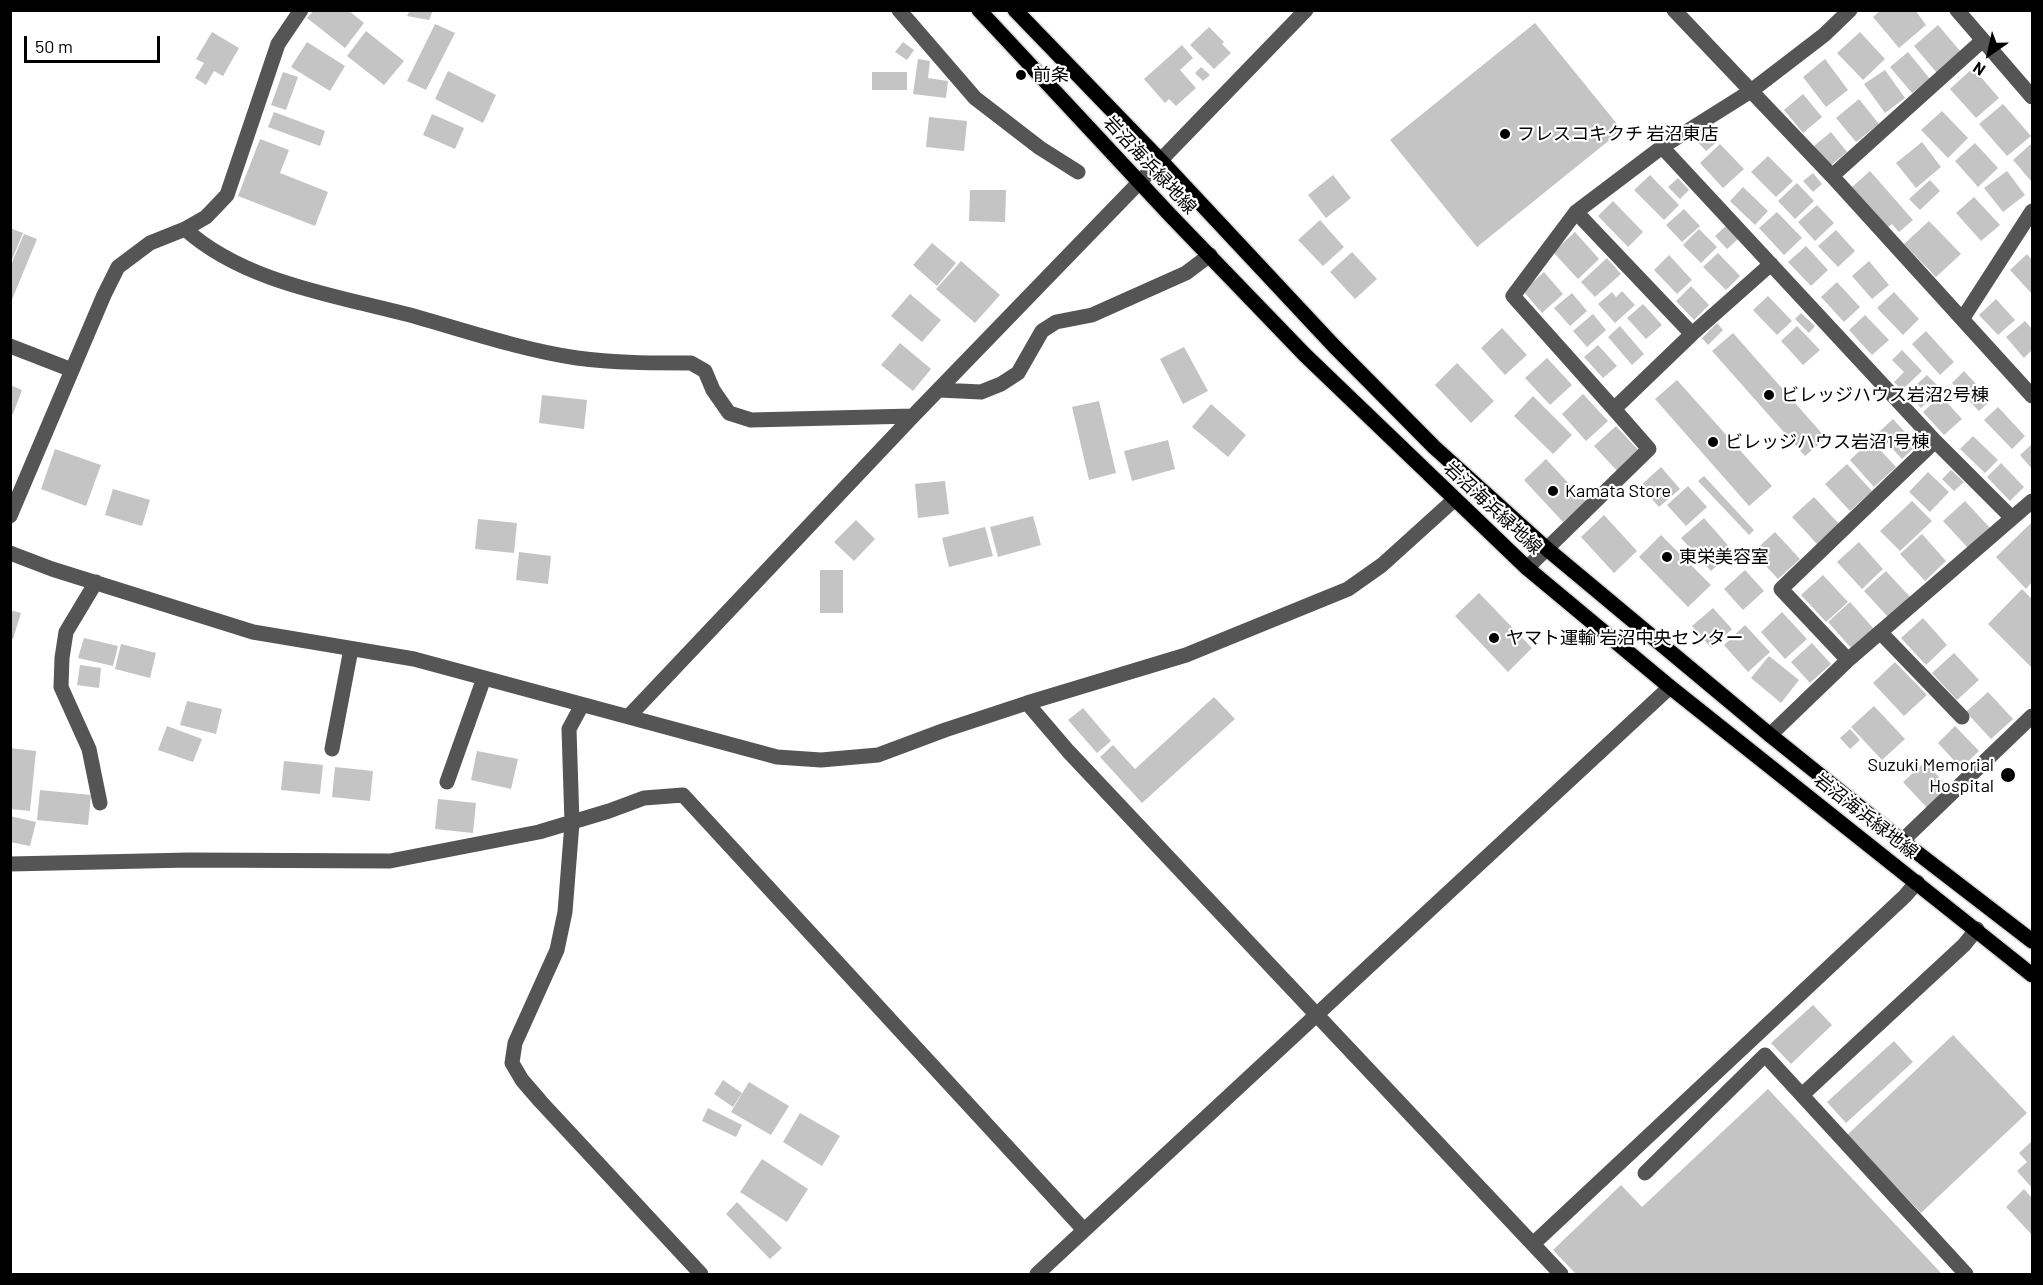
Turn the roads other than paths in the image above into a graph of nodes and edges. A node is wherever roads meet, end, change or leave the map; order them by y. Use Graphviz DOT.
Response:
graph roads {
  1 [pos="301,10"];
  2 [pos="899,10"];
  3 [pos="979,10"];
  4 [pos="1015,10"];
  5 [pos="1306,10"];
  6 [pos="1674,10"];
  7 [pos="1850,10"];
  8 [pos="1958,10"];
  9 [pos="1983,40"];
  10 [pos="1751,91"];
  11 [pos="2032,97"];
  12 [pos="1662,147"];
  13 [pos="1161,161"];
  14 [pos="1078,172"];
  15 [pos="1832,176"];
  16 [pos="1140,183"];
  17 [pos="2032,211"];
  18 [pos="1576,212"];
  19 [pos="185,229"];
  20 [pos="1210,255"];
  21 [pos="1771,264"];
  22 [pos="1963,318"];
  23 [pos="1692,334"];
  24 [pos="10,346"];
  25 [pos="72,370"];
  26 [pos="939,390"];
  27 [pos="2032,396"];
  28 [pos="1614,409"];
  29 [pos="914,416"];
  30 [pos="1935,441"];
  31 [pos="1455,499"];
  32 [pos="2032,501"];
  33 [pos="10,516"];
  34 [pos="2013,518"];
  35 [pos="1547,549"];
  36 [pos="10,553"];
  37 [pos="1527,567"];
  38 [pos="96,582"];
  39 [pos="1881,632"];
  40 [pos="351,649"];
  41 [pos="1848,660"];
  42 [pos="484,678"];
  43 [pos="1670,687"];
  44 [pos="1027,703"];
  45 [pos="582,705"];
  46 [pos="629,716"];
  47 [pos="2032,716"];
  48 [pos="1962,717"];
  49 [pos="1770,735"];
  50 [pos="332,749"];
  51 [pos="447,782"];
  52 [pos="100,803"];
  53 [pos="572,823"];
  54 [pos="1902,841"];
  55 [pos="10,864"];
  56 [pos="1917,882"];
  57 [pos="1977,929"];
  58 [pos="2032,940"];
  59 [pos="2032,975"];
  60 [pos="1317,1015"];
  61 [pos="1802,1095"];
  62 [pos="1645,1173"];
  63 [pos="1084,1230"];
  64 [pos="1533,1245"];
  65 [pos="701,1275"];
  66 [pos="1037,1275"];
  67 [pos="1561,1275"];
  68 [pos="1966,1275"];
  1 -- 19 [label="street"];
  2 -- 14 [label="street"];
  3 -- 16 [label="main road, 岩沼海浜緑地線"];
  4 -- 13 [label="main road, 岩沼海浜緑地線"];
  5 -- 13 [label="street"];
  6 -- 10 [label="street"];
  7 -- 10 [label="street"];
  8 -- 9 [label="street"];
  9 -- 11 [label="street"];
  9 -- 15 [label="street"];
  10 -- 12 [label="street"];
  10 -- 15 [label="street"];
  12 -- 18 [label="street"];
  12 -- 21 [label="street"];
  13 -- 16 [label="street"];
  13 -- 35 [label="main road, 岩沼海浜緑地線"];
  15 -- 22 [label="street"];
  16 -- 20 [label="main road, 岩沼海浜緑地線"];
  16 -- 26 [label="street"];
  17 -- 22 [label="street"];
  18 -- 23 [label="street"];
  18 -- 28 [label="street"];
  19 -- 25 [label="street"];
  19 -- 29 [label="street"];
  20 -- 26 [label="street"];
  20 -- 31 [label="main road, 岩沼海浜緑地線"];
  21 -- 23 [label="street"];
  21 -- 30 [label="street"];
  22 -- 27 [label="street"];
  23 -- 28 [label="street"];
  24 -- 25 [label="street"];
  25 -- 33 [label="street"];
  26 -- 29 [label="street"];
  28 -- 35 [label="street"];
  29 -- 46 [label="street"];
  30 -- 34 [label="street"];
  30 -- 41 [label="street"];
  31 -- 37 [label="main road, 岩沼海浜緑地線"];
  31 -- 44 [label="street"];
  32 -- 34 [label="street"];
  34 -- 39 [label="street"];
  35 -- 37 [label="street"];
  35 -- 49 [label="main road, 岩沼海浜緑地線"];
  36 -- 38 [label="street"];
  37 -- 43 [label="main road, 岩沼海浜緑地線"];
  38 -- 40 [label="street"];
  38 -- 52 [label="street"];
  39 -- 41 [label="street"];
  39 -- 48 [label="street"];
  40 -- 42 [label="street"];
  40 -- 50 [label="street"];
  41 -- 49 [label="street"];
  42 -- 45 [label="street"];
  42 -- 51 [label="street"];
  43 -- 56 [label="main road, 岩沼海浜緑地線"];
  43 -- 60 [label="street"];
  44 -- 46 [label="street"];
  44 -- 60 [label="street"];
  45 -- 46 [label="street"];
  45 -- 53 [label="street"];
  47 -- 54 [label="street"];
  49 -- 54 [label="main road, 岩沼海浜緑地線"];
  53 -- 55 [label="street"];
  53 -- 63 [label="street"];
  53 -- 65 [label="street"];
  54 -- 58 [label="main road, 岩沼海浜緑地線"];
  56 -- 57 [label="main road, 岩沼海浜緑地線"];
  56 -- 64 [label="street"];
  57 -- 59 [label="main road, 岩沼海浜緑地線"];
  57 -- 61 [label="street"];
  60 -- 63 [label="street"];
  60 -- 64 [label="street"];
  61 -- 62 [label="street"];
  61 -- 68 [label="street"];
  63 -- 66 [label="street"];
  64 -- 67 [label="street"];
}
